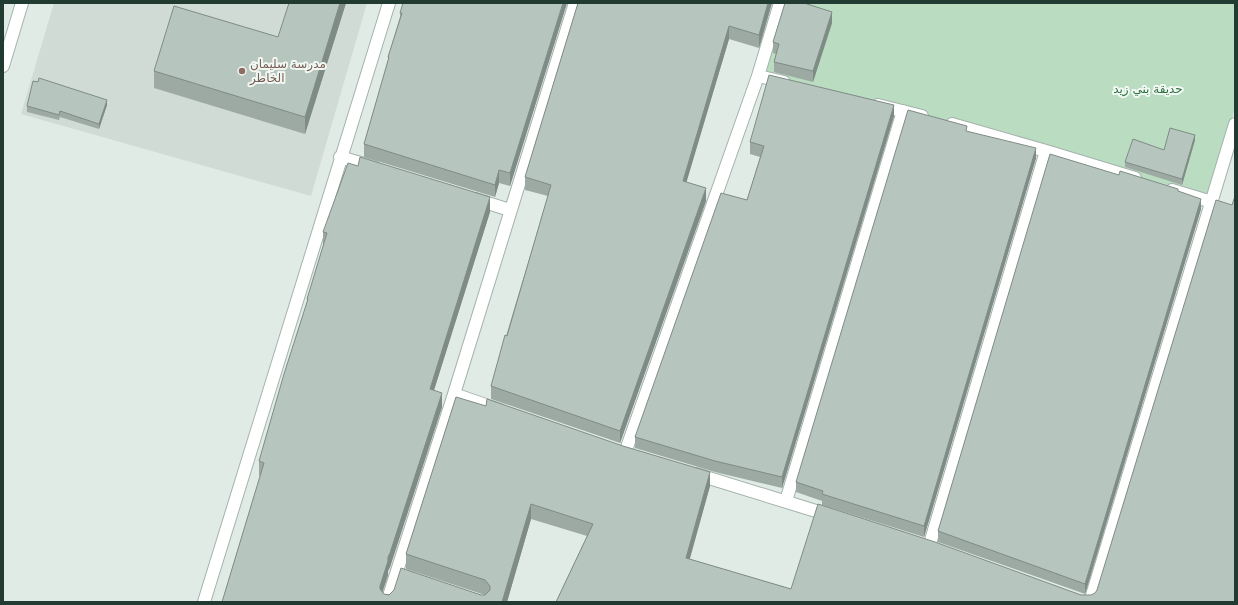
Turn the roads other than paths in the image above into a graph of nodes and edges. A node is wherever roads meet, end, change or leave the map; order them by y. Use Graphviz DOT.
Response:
graph roads {
  1 [pos="22,3"];
  2 [pos="389,3"];
  3 [pos="575,3"];
  4 [pos="780,3"];
  5 [pos="3,66"];
  6 [pos="758,76"];
  7 [pos="796,85"];
  8 [pos="865,102"];
  9 [pos="903,111"];
  10 [pos="1235,124"];
  11 [pos="1046,151"];
  12 [pos="340,157"];
  13 [pos="385,170"];
  14 [pos="1144,181"];
  15 [pos="1159,186"];
  16 [pos="466,196"];
  17 [pos="1212,202"];
  18 [pos="510,210"];
  19 [pos="454,394"];
  20 [pos="513,414"];
  21 [pos="639,457"];
  22 [pos="683,471"];
  23 [pos="786,501"];
  24 [pos="846,521"];
  25 [pos="914,542"];
  26 [pos="395,573"];
  27 [pos="410,578"];
  28 [pos="204,602"];
  29 [pos="387,602"];
  30 [pos="1090,602"];
  1 -- 5 [label="street"];
  2 -- 12 [label="street"];
  3 -- 18 [label="street"];
  4 -- 6 [label="street"];
  6 -- 7 [label="street"];
  6 -- 21 [label="street"];
  8 -- 9 [label="street"];
  9 -- 11 [label="street"];
  9 -- 23 [label="street"];
  10 -- 17 [label="street"];
  11 -- 14 [label="street"];
  11 -- 25 [label="street"];
  12 -- 13 [label="street"];
  12 -- 28 [label="street"];
  15 -- 17 [label="street"];
  16 -- 18 [label="street"];
  17 -- 30 [label="street"];
  18 -- 19 [label="street"];
  19 -- 20 [label="street"];
  19 -- 26 [label="street"];
  22 -- 23 [label="street"];
  23 -- 24 [label="street"];
  26 -- 27 [label="street"];
  26 -- 29 [label="street"];
}
